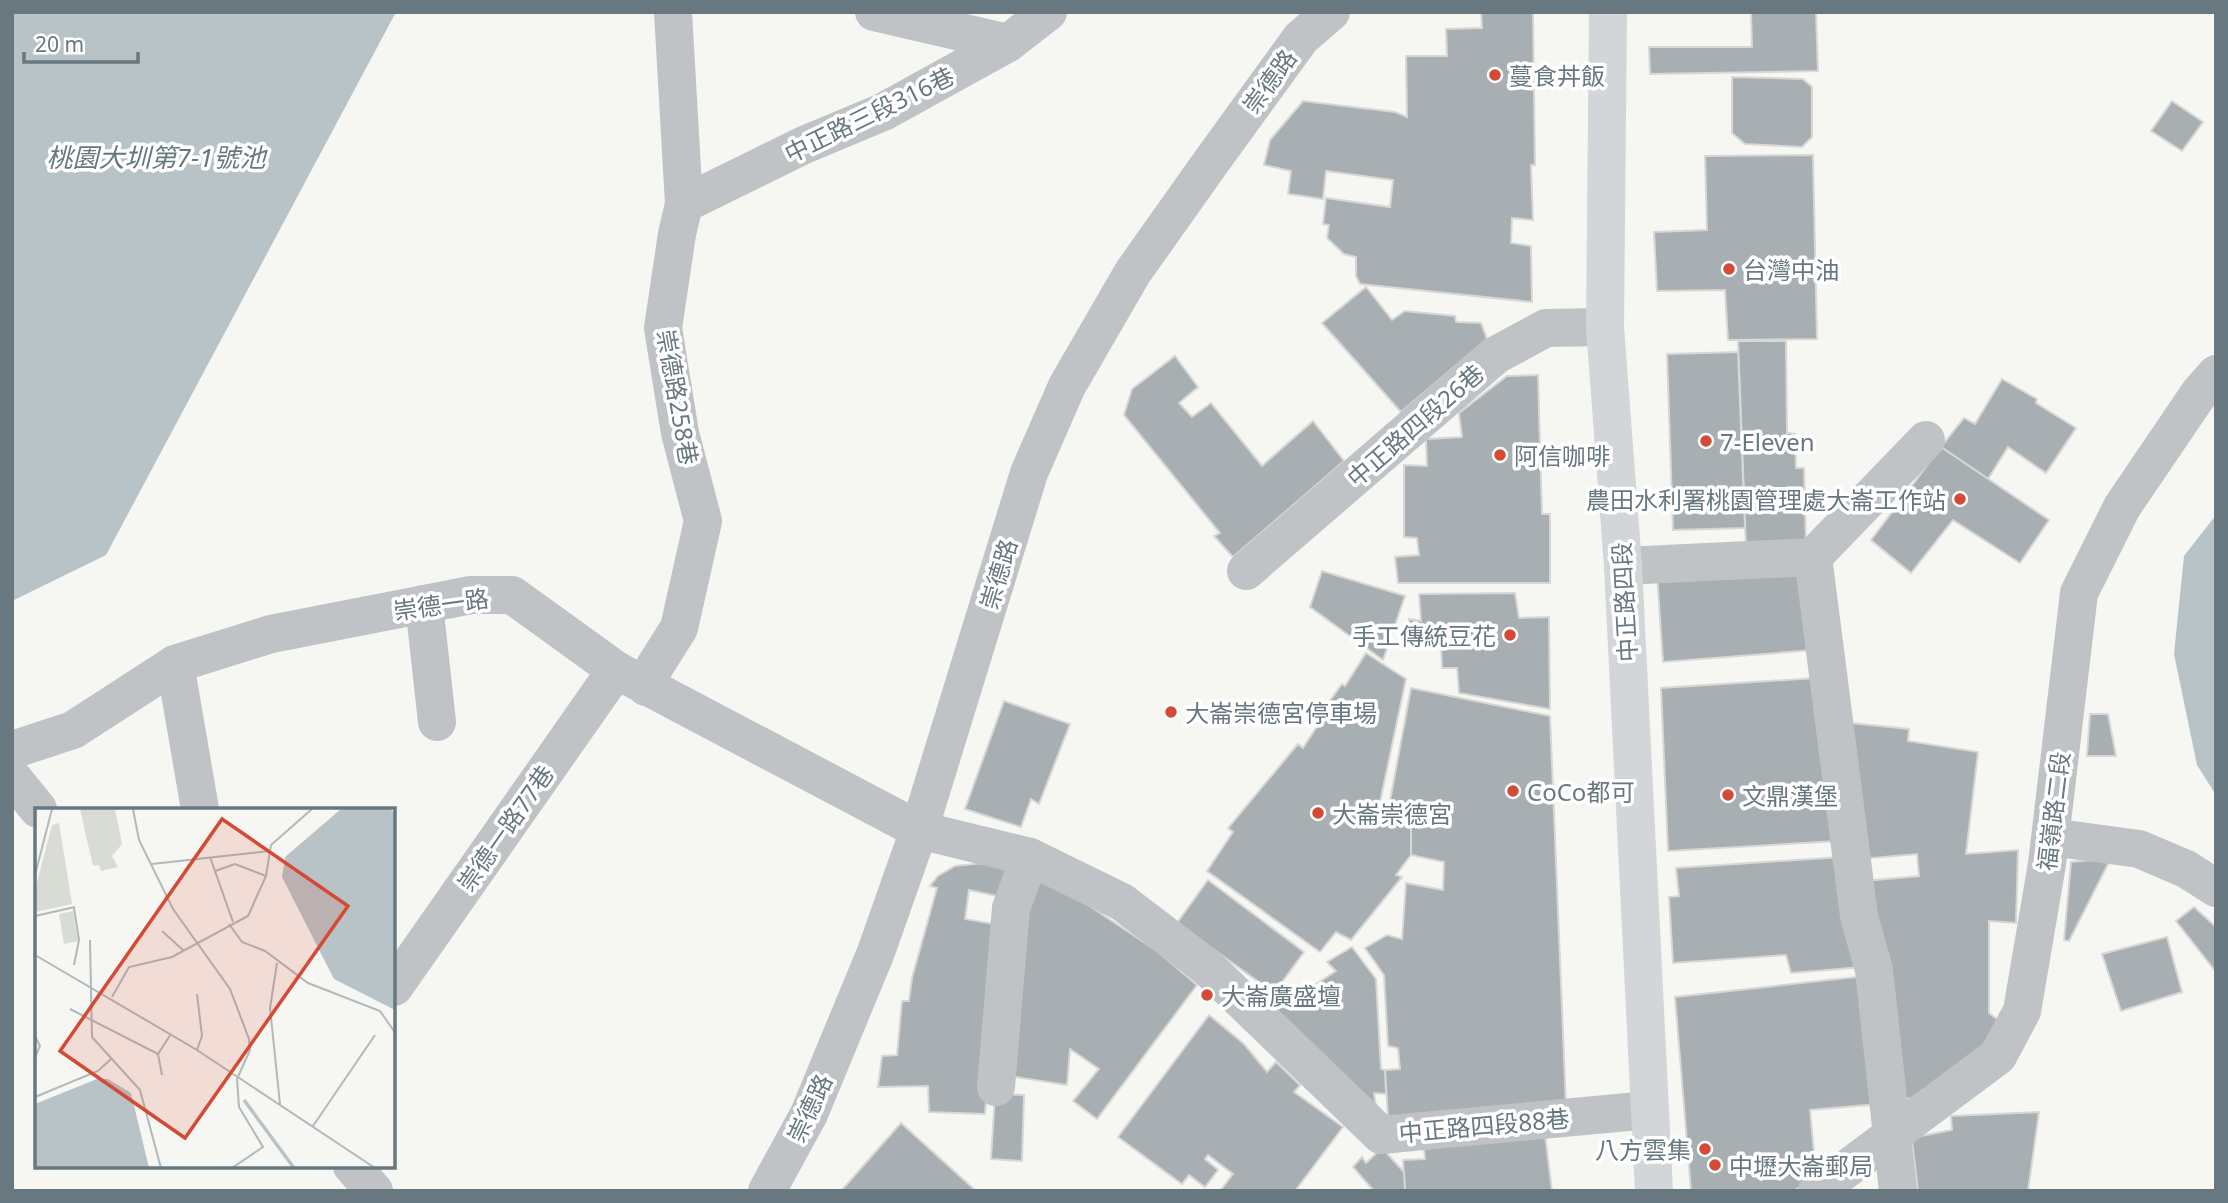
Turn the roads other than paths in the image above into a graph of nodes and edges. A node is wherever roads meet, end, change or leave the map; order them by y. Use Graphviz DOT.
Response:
graph roads {
  1 [pos="673,12"];
  2 [pos="874,12"];
  3 [pos="1048,12"];
  4 [pos="1331,12"];
  5 [pos="1608,12"];
  6 [pos="1008,43"];
  7 [pos="684,204"];
  8 [pos="1605,327"];
  9 [pos="2216,374"];
  10 [pos="1926,440"];
  11 [pos="1813,557"];
  12 [pos="1623,566"];
  13 [pos="1246,571"];
  14 [pos="424,604"];
  15 [pos="175,664"];
  16 [pos="631,679"];
  17 [pos="437,722"];
  18 [pos="12,750"];
  19 [pos="12,777"];
  20 [pos="37,808"];
  21 [pos="200,808"];
  22 [pos="919,830"];
  23 [pos="2051,837"];
  24 [pos="1030,857"];
  25 [pos="2216,888"];
  26 [pos="396,984"];
  27 [pos="996,1087"];
  28 [pos="1649,1110"];
  29 [pos="1891,1136"];
  30 [pos="354,1168"];
  31 [pos="374,1191"];
  32 [pos="767,1191"];
  33 [pos="1654,1191"];
  34 [pos="1817,1191"];
  35 [pos="1898,1191"];
  1 -- 7 [label="street, 崇德路258巷"];
  2 -- 6 [label="street"];
  3 -- 6 [label="street, 中正路三段316巷"];
  4 -- 22 [label="street, 崇德路"];
  5 -- 8 [label="main road, 中正路四段"];
  6 -- 7 [label="street, 中正路三段316巷"];
  7 -- 16 [label="street, 崇德路258巷"];
  8 -- 12 [label="main road, 中正路四段"];
  8 -- 13 [label="street, 中正路四段26巷"];
  9 -- 23 [label="street, 福嶺路二段"];
  10 -- 11 [label="street"];
  11 -- 12 [label="street"];
  11 -- 29 [label="street"];
  12 -- 28 [label="main road, 中正路四段"];
  14 -- 15 [label="street, 崇德一路"];
  14 -- 16 [label="street, 崇德一路"];
  14 -- 17 [label="street"];
  15 -- 18 [label="street, 崇德一路"];
  15 -- 21 [label="street"];
  16 -- 22 [label="street, 崇德一路"];
  16 -- 26 [label="street, 崇德一路77巷"];
  19 -- 20 [label="street"];
  22 -- 24 [label="street, 中正路四段88巷"];
  22 -- 32 [label="street, 崇德路"];
  23 -- 25 [label="street"];
  23 -- 29 [label="street, 福嶺路二段"];
  24 -- 27 [label="street"];
  24 -- 28 [label="street, 中正路四段88巷"];
  28 -- 33 [label="main road, 中正路四段"];
  29 -- 34 [label="street, 福嶺路二段"];
  29 -- 35 [label="street"];
  30 -- 31 [label="street"];
}
